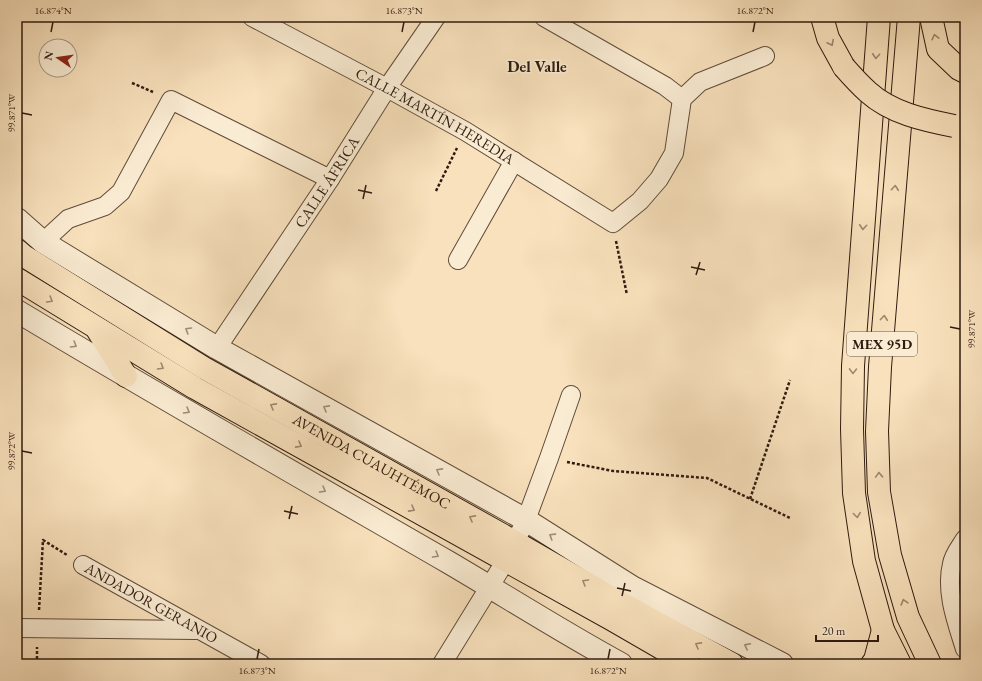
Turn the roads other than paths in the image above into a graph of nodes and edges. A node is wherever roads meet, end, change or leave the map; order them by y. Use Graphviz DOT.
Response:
graph roads {
  1 [pos="252,17"];
  2 [pos="436,17"];
  3 [pos="544,17"];
  4 [pos="822,17"];
  5 [pos="879,17"];
  6 [pos="909,17"];
  7 [pos="931,17"];
  8 [pos="765,56"];
  9 [pos="965,72"];
  10 [pos="387,88"];
  11 [pos="682,99"];
  12 [pos="960,126"];
  13 [pos="514,161"];
  14 [pos="330,179"];
  15 [pos="17,220"];
  16 [pos="43,242"];
  17 [pos="17,250"];
  18 [pos="458,260"];
  19 [pos="17,279"];
  20 [pos="17,311"];
  21 [pos="97,328"];
  22 [pos="217,348"];
  23 [pos="126,376"];
  24 [pos="570,395"];
  25 [pos="526,520"];
  26 [pos="965,539"];
  27 [pos="510,551"];
  28 [pos="83,565"];
  29 [pos="489,586"];
  30 [pos="17,628"];
  31 [pos="199,630"];
  32 [pos="883,630"];
  33 [pos="965,650"];
  34 [pos="261,664"];
  35 [pos="442,664"];
  36 [pos="621,664"];
  37 [pos="689,664"];
  38 [pos="732,664"];
  39 [pos="782,664"];
  40 [pos="872,664"];
  41 [pos="900,664"];
  42 [pos="930,664"];
  1 -- 10 [label="street, CALLE MARTÍN HEREDIA"];
  2 -- 10 [label="street, CALLE ÁFRICA"];
  3 -- 11 [label="street"];
  4 -- 12 [label="main road, one-way, bridge"];
  5 -- 32 [label="main road, MEX 95D, one-way"];
  42 -- 6 [label="main road, MEX 95D, one-way"];
  9 -- 7 [label="main road, one-way"];
  8 -- 11 [label="street"];
  10 -- 13 [label="street, CALLE MARTÍN HEREDIA"];
  10 -- 14 [label="street, CALLE ÁFRICA"];
  11 -- 13 [label="street, CALLE MARTÍN HEREDIA"];
  13 -- 18 [label="street"];
  14 -- 16 [label="street"];
  14 -- 22 [label="street, CALLE ÁFRICA"];
  15 -- 16 [label="street"];
  22 -- 16 [label="street, one-way"];
  27 -- 17 [label="main road, AVENIDA CUAUHTÉMOC, one-way"];
  19 -- 21 [label="main road, AVENIDA CUAUHTÉMOC, one-way"];
  20 -- 23 [label="street, one-way"];
  21 -- 23 [label="main road"];
  21 -- 27 [label="main road, AVENIDA CUAUHTÉMOC, one-way"];
  25 -- 22 [label="street, one-way"];
  23 -- 29 [label="street, one-way"];
  24 -- 25 [label="street"];
  25 -- 27 [label="street"];
  39 -- 25 [label="street, one-way"];
  26 -- 33 [label="street"];
  27 -- 29 [label="street"];
  27 -- 37 [label="main road, AVENIDA CUAUHTÉMOC"];
  38 -- 27 [label="main road, AVENIDA CUAUHTÉMOC, one-way"];
  28 -- 31 [label="street, ANDADOR GERANIO"];
  29 -- 35 [label="street"];
  29 -- 36 [label="street"];
  30 -- 31 [label="street"];
  31 -- 34 [label="street, ANDADOR GERANIO"];
  32 -- 40 [label="main road"];
  32 -- 41 [label="main road, MEX 95D"];
}
